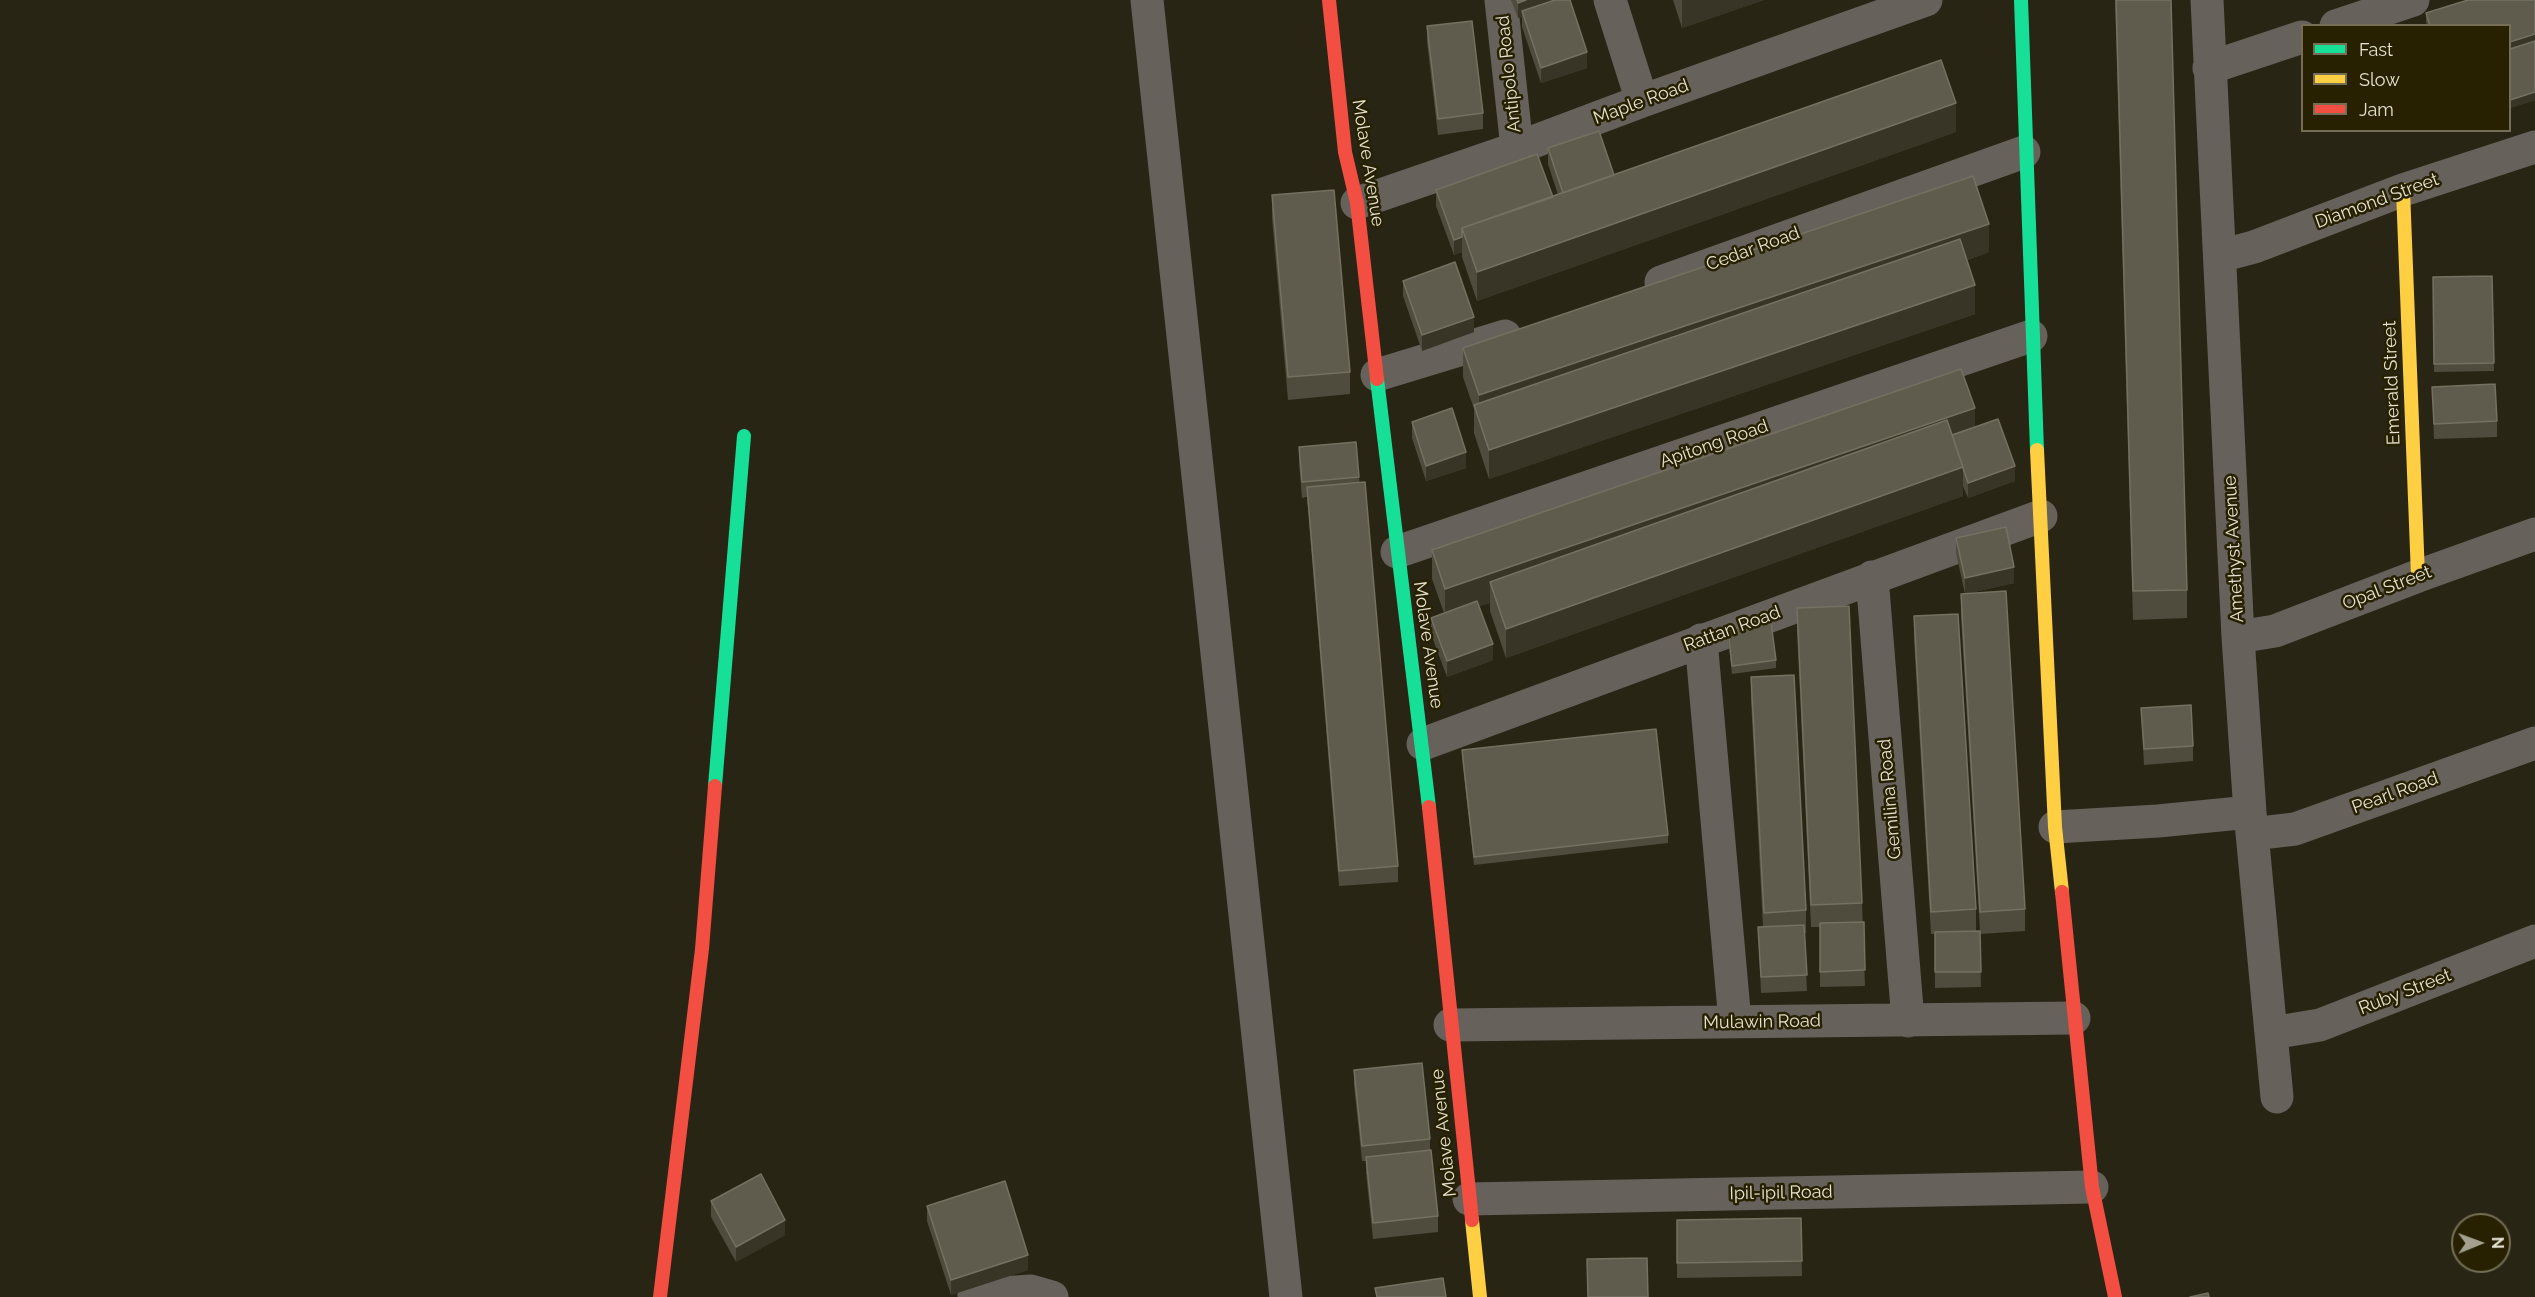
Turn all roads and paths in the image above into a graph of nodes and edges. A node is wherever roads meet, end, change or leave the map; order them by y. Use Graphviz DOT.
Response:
graph roads {
  1 [pos="1147,0"];
  2 [pos="1329,0"];
  3 [pos="1501,0"];
  4 [pos="1610,0"];
  5 [pos="1926,0"];
  6 [pos="2021,0"];
  7 [pos="2207,0"];
  8 [pos="2413,0"];
  9 [pos="2342,24"];
  10 [pos="2301,37"];
  11 [pos="2209,68"];
  12 [pos="1642,101"];
  13 [pos="2535,147"];
  14 [pos="1517,148"];
  15 [pos="2024,152"];
  16 [pos="2403,190"];
  17 [pos="1357,203"];
  18 [pos="2220,256"];
  19 [pos="1637,291"];
  20 [pos="1537,326"];
  21 [pos="2031,336"];
  22 [pos="1377,375"];
  23 [pos="744,436"];
  24 [pos="2041,516"];
  25 [pos="2535,534"];
  26 [pos="1397,552"];
  27 [pos="2418,576"];
  28 [pos="1872,577"];
  29 [pos="2238,637"];
  30 [pos="1701,640"];
  31 [pos="2535,743"];
  32 [pos="1423,744"];
  33 [pos="2251,823"];
  34 [pos="2055,827"];
  35 [pos="2535,941"];
  36 [pos="2074,1018"];
  37 [pos="1908,1021"];
  38 [pos="1735,1022"];
  39 [pos="1450,1025"];
  40 [pos="2272,1033"];
  41 [pos="2277,1098"];
  42 [pos="2092,1187"];
  43 [pos="1469,1199"];
  44 [pos="974,1295"];
  45 [pos="660,1297"];
  46 [pos="1052,1297"];
  47 [pos="1286,1297"];
  48 [pos="1480,1297"];
  49 [pos="2115,1297"];
  1 -- 47 [label="street"];
  2 -- 17 [label="street, Molave Avenue"];
  3 -- 14 [label="street, Antipolo Road"];
  4 -- 12 [label="street"];
  5 -- 12 [label="street, Maple Road"];
  6 -- 15 [label="street"];
  7 -- 11 [label="street, Amethyst Avenue"];
  8 -- 9 [label="street"];
  10 -- 11 [label="street"];
  11 -- 18 [label="street, Amethyst Avenue"];
  12 -- 14 [label="street, Maple Road"];
  13 -- 16 [label="street, Diamond Street"];
  14 -- 17 [label="street, Maple Road"];
  15 -- 19 [label="street, Cedar Road"];
  15 -- 21 [label="street"];
  16 -- 18 [label="street, Diamond Street"];
  16 -- 27 [label="street, Emerald Street"];
  17 -- 22 [label="street, Molave Avenue"];
  18 -- 29 [label="street, Amethyst Avenue"];
  20 -- 22 [label="street"];
  21 -- 24 [label="street"];
  21 -- 26 [label="street, Apitong Road"];
  22 -- 26 [label="street, Molave Avenue"];
  23 -- 45 [label="street"];
  24 -- 28 [label="street, Rattan Road"];
  24 -- 34 [label="street"];
  25 -- 27 [label="street, Opal Street"];
  26 -- 32 [label="street, Molave Avenue"];
  27 -- 29 [label="street, Opal Street"];
  28 -- 30 [label="street, Rattan Road"];
  28 -- 37 [label="street, Gemilina Road"];
  29 -- 33 [label="street, Amethyst Avenue"];
  30 -- 32 [label="street, Rattan Road"];
  30 -- 38 [label="street"];
  31 -- 33 [label="street, Pearl Road"];
  32 -- 39 [label="street, Molave Avenue"];
  33 -- 34 [label="street, Pearl Road"];
  33 -- 40 [label="street, Amethyst Avenue"];
  34 -- 36 [label="street"];
  35 -- 40 [label="street, Ruby Street"];
  36 -- 37 [label="street, Mulawin Road"];
  36 -- 42 [label="street"];
  37 -- 38 [label="street, Mulawin Road"];
  38 -- 39 [label="street, Mulawin Road"];
  39 -- 43 [label="street, Molave Avenue"];
  40 -- 41 [label="street, Amethyst Avenue"];
  42 -- 43 [label="street, Ipil-ipil Road"];
  42 -- 49 [label="street"];
  43 -- 48 [label="street, Molave Avenue"];
  44 -- 46 [label="street"];
}
